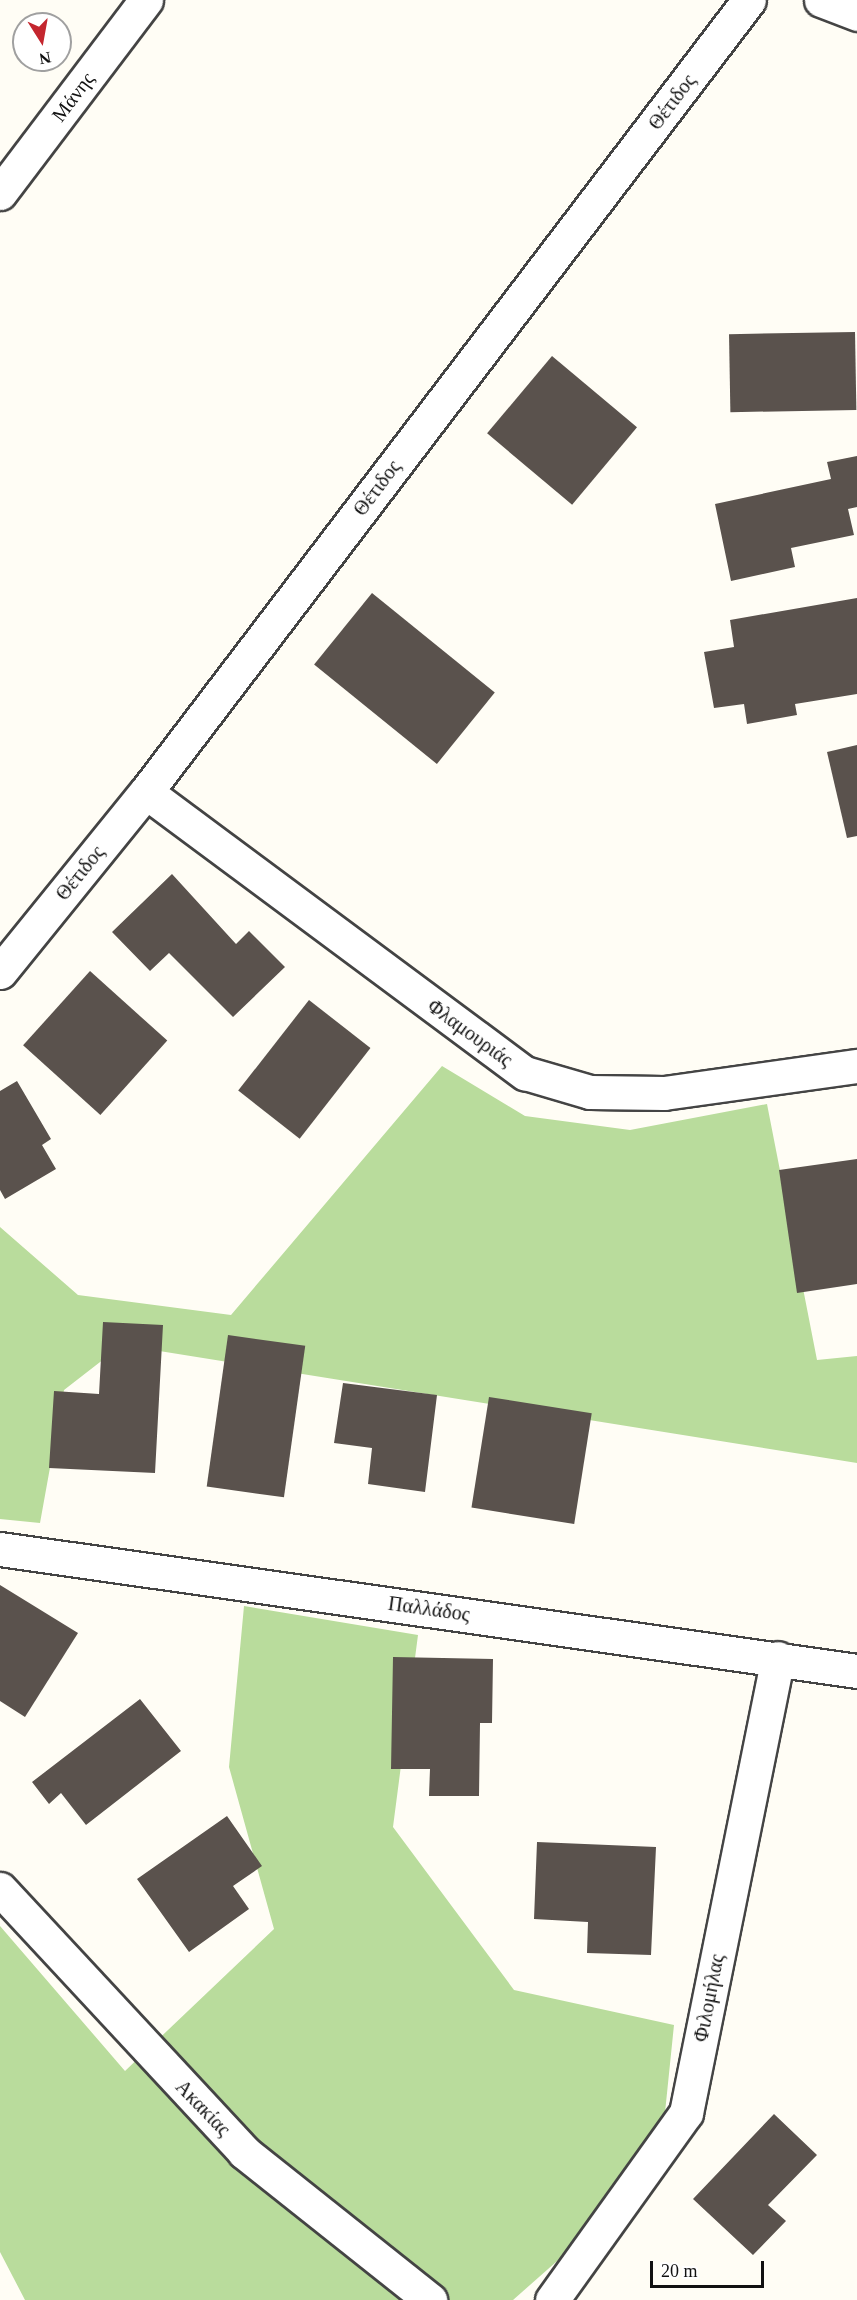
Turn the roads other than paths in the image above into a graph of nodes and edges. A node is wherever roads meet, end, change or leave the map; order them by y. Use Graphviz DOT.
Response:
graph roads {
  1 [pos="146,0"];
  2 [pos="749,0"];
  3 [pos="821,0"];
  4 [pos="857,14"];
  5 [pos="0,194"];
  6 [pos="146,792"];
  7 [pos="0,972"];
  8 [pos="857,1065"];
  9 [pos="0,1549"];
  10 [pos="778,1658"];
  11 [pos="857,1671"];
  12 [pos="0,1889"];
  13 [pos="430,2300"];
  14 [pos="552,2300"];
  1 -- 5 [label="street, Μάνης"];
  2 -- 6 [label="street, Θέτιδος"];
  3 -- 4 [label="street"];
  6 -- 7 [label="street, Θέτιδος"];
  6 -- 8 [label="street, Φλαμουριάς"];
  9 -- 10 [label="street, Παλλάδος"];
  10 -- 11 [label="street, Παλλάδος"];
  10 -- 14 [label="street, Φιλομήλας"];
  12 -- 13 [label="street, Ακακίας"];
}
